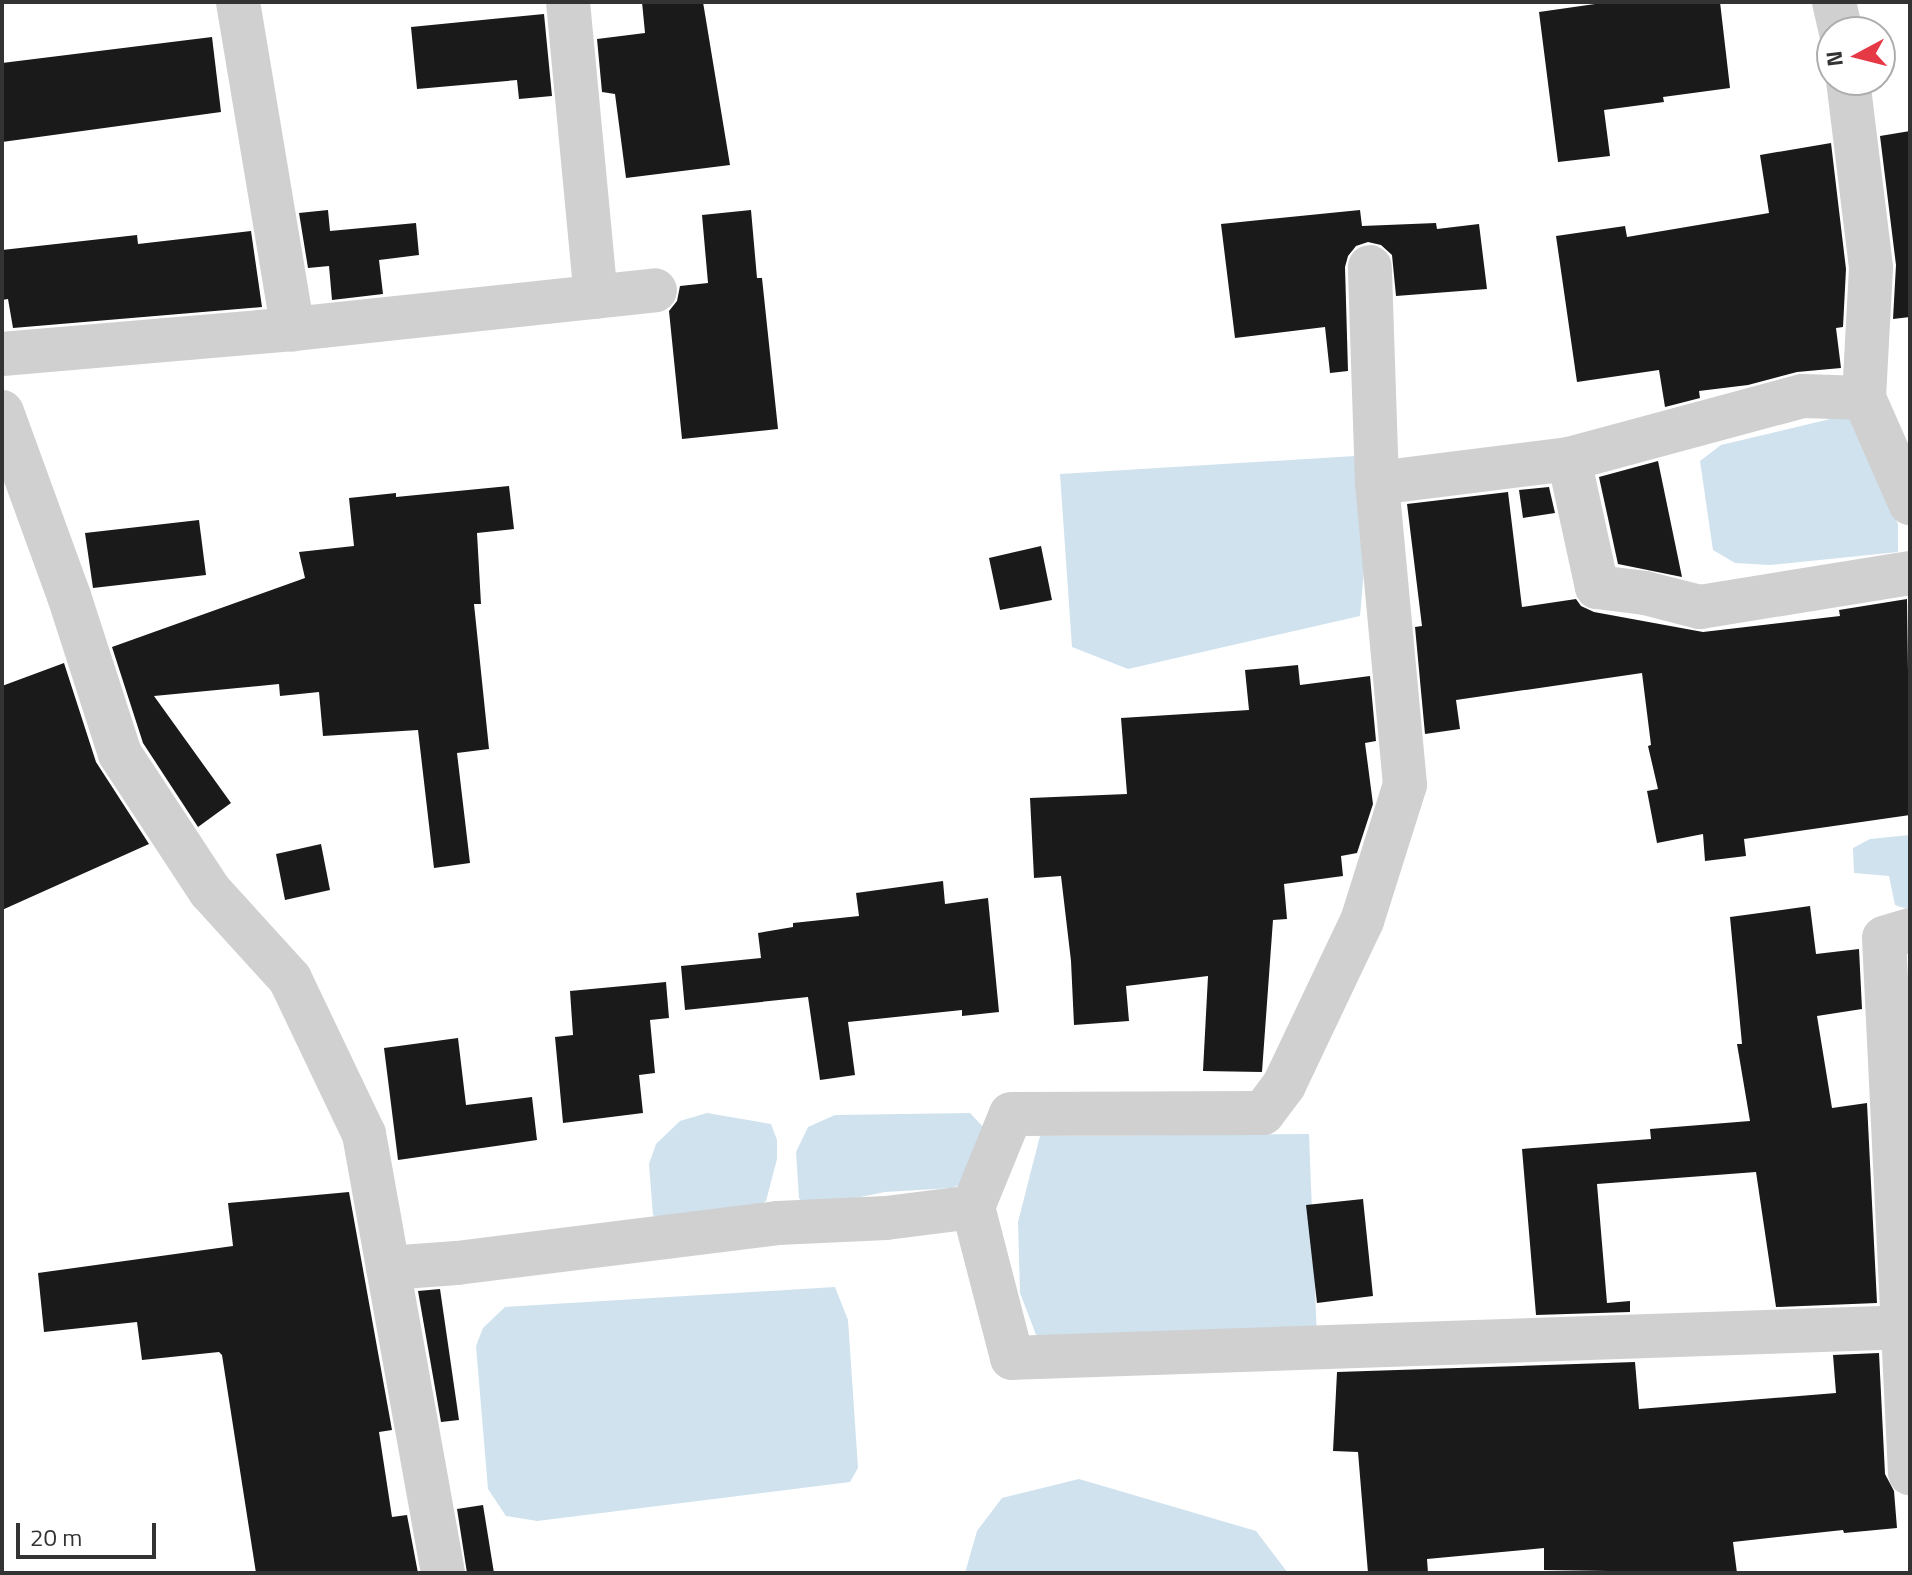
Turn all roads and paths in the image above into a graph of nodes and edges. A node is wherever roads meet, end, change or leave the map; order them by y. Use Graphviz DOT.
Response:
graph roads {
  1 [pos="238,2"];
  2 [pos="568,2"];
  3 [pos="1850,96"];
  4 [pos="1370,267"];
  5 [pos="655,290"];
  6 [pos="596,297"];
  7 [pos="293,329"];
  8 [pos="2,354"];
  9 [pos="1864,398"];
  10 [pos="2,412"];
  11 [pos="1569,459"];
  12 [pos="1377,483"];
  13 [pos="1910,503"];
  14 [pos="1910,573"];
  15 [pos="1910,930"];
  16 [pos="973,1207"];
  17 [pos="388,1268"];
  18 [pos="1906,1328"];
  19 [pos="1910,1473"];
  20 [pos="443,1573"];
  1 -- 7 [label="street"];
  2 -- 6 [label="street"];
  3 -- 9 [label="street"];
  4 -- 12 [label="street"];
  5 -- 6 [label="street"];
  6 -- 7 [label="street"];
  7 -- 8 [label="street"];
  9 -- 11 [label="street"];
  9 -- 13 [label="street"];
  10 -- 17 [label="street"];
  11 -- 12 [label="street"];
  11 -- 14 [label="street"];
  12 -- 16 [label="street"];
  15 -- 18 [label="street"];
  16 -- 17 [label="street"];
  16 -- 18 [label="street"];
  17 -- 20 [label="street"];
  18 -- 19 [label="street"];
}
